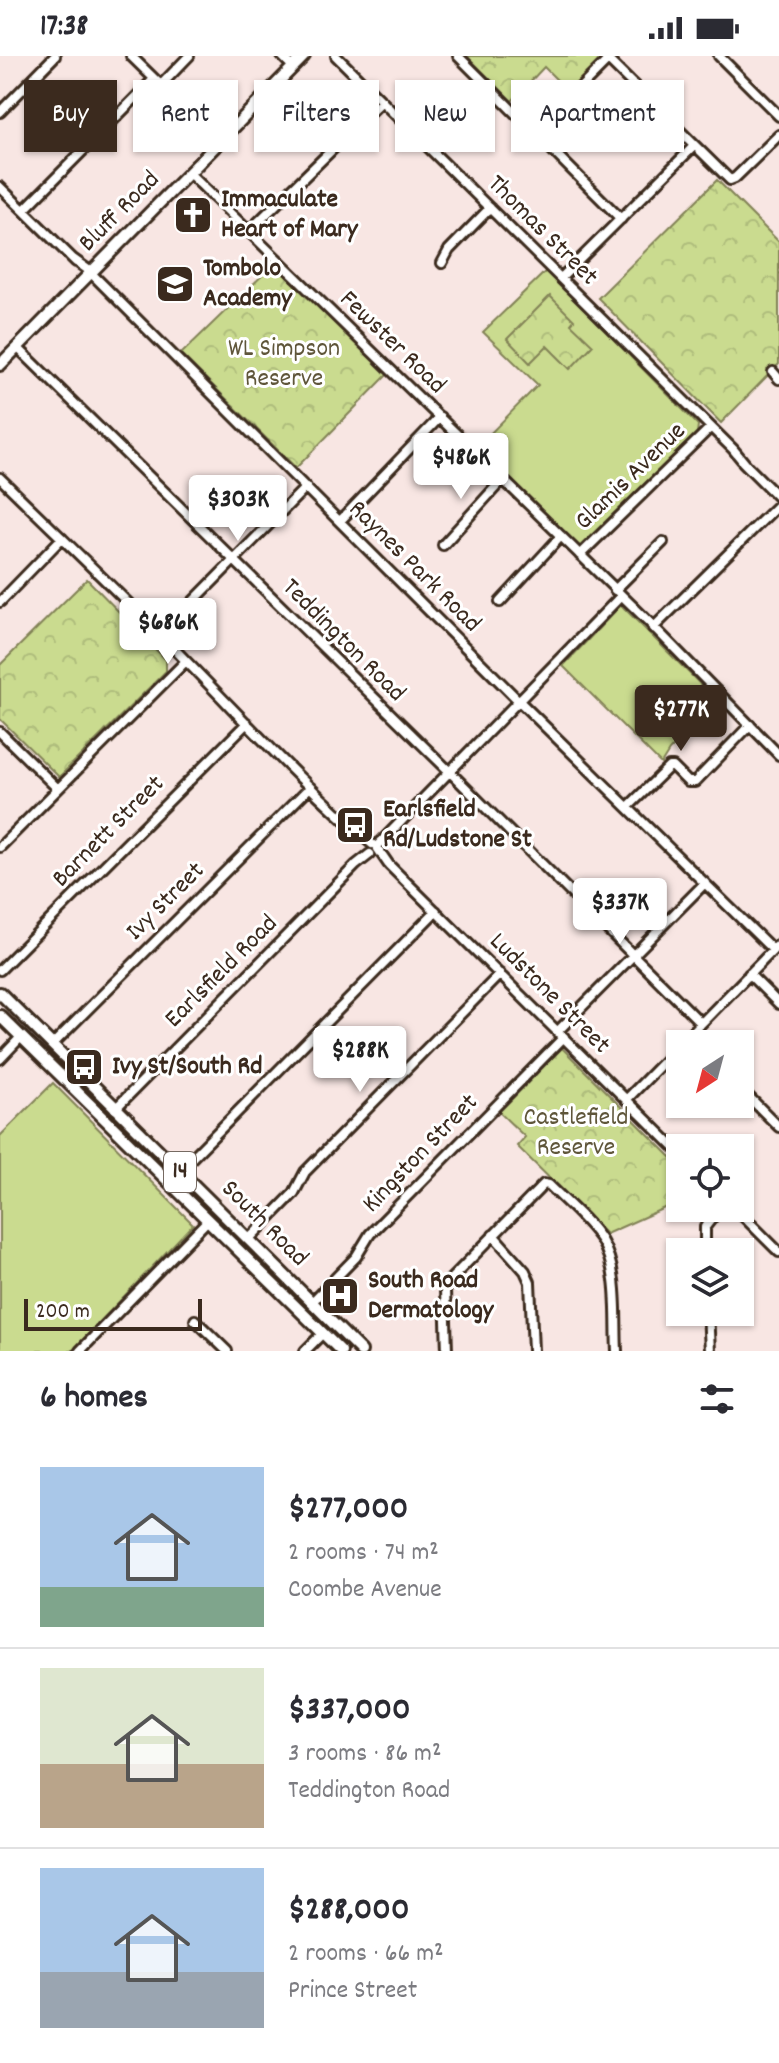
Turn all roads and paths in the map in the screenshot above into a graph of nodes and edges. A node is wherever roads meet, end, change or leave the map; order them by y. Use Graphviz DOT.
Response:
graph roads {
  1 [pos="55,56"];
  2 [pos="131,56"];
  3 [pos="189,56"];
  4 [pos="282,56"];
  5 [pos="304,56"];
  6 [pos="336,56"];
  7 [pos="458,56"];
  8 [pos="719,56"];
  9 [pos="606,58"];
  10 [pos="293,67"];
  11 [pos="155,80"];
  12 [pos="159,80"];
  13 [pos="585,80"];
  14 [pos="382,101"];
  15 [pos="133,105"];
  16 [pos="511,109"];
  17 [pos="0,112"];
  18 [pos="779,116"];
  19 [pos="238,123"];
  20 [pos="779,135"];
  21 [pos="694,146"];
  22 [pos="209,152"];
  23 [pos="554,152"];
  24 [pos="189,173"];
  25 [pos="0,187"];
  26 [pos="490,208"];
  27 [pos="24,210"];
  28 [pos="621,219"];
  29 [pos="249,231"];
  30 [pos="442,263"];
  31 [pos="90,274"];
  32 [pos="561,278"];
  33 [pos="17,347"];
  34 [pos="0,365"];
  35 [pos="440,417"];
  36 [pos="710,428"];
  37 [pos="503,479"];
  38 [pos="1,482"];
  39 [pos="306,487"];
  40 [pos="779,498"];
  41 [pos="779,504"];
  42 [pos="340,521"];
  43 [pos="561,536"];
  44 [pos="62,538"];
  45 [pos="663,542"];
  46 [pos="443,545"];
  47 [pos="580,555"];
  48 [pos="233,561"];
  49 [pos="618,593"];
  50 [pos="0,602"];
  51 [pos="500,602"];
  52 [pos="653,628"];
  53 [pos="160,635"];
  54 [pos="186,661"];
  55 [pos="520,700"];
  56 [pos="247,723"];
  57 [pos="750,725"];
  58 [pos="0,732"];
  59 [pos="779,754"];
  60 [pos="448,773"];
  61 [pos="310,787"];
  62 [pos="58,789"];
  63 [pos="628,807"];
  64 [pos="0,847"];
  65 [pos="372,849"];
  66 [pos="705,883"];
  67 [pos="436,911"];
  68 [pos="776,947"];
  69 [pos="633,956"];
  70 [pos="0,970"];
  71 [pos="500,974"];
  72 [pos="749,974"];
  73 [pos="0,993"];
  74 [pos="779,1004"];
  75 [pos="0,1016"];
  76 [pos="701,1023"];
  77 [pos="694,1030"];
  78 [pos="561,1034"];
  79 [pos="21,1037"];
  80 [pos="52,1045"];
  81 [pos="0,1059"];
  82 [pos="666,1059"];
  83 [pos="627,1099"];
  84 [pos="754,1102"];
  85 [pos="115,1109"];
  86 [pos="104,1120"];
  87 [pos="779,1127"];
  88 [pos="666,1139"];
  89 [pos="179,1171"];
  90 [pos="207,1221"];
  91 [pos="749,1222"];
  92 [pos="493,1235"];
  93 [pos="248,1240"];
  94 [pos="779,1252"];
  95 [pos="312,1302"];
  96 [pos="302,1312"];
  97 [pos="195,1320"];
  98 [pos="709,1326"];
  99 [pos="323,1333"];
  100 [pos="80,1351"];
  101 [pos="227,1351"];
  102 [pos="305,1351"];
  103 [pos="341,1351"];
  104 [pos="361,1351"];
  105 [pos="447,1351"];
  106 [pos="533,1351"];
  107 [pos="617,1351"];
  108 [pos="710,1351"];
  1 -- 17 [label="street"];
  2 -- 11 [label="street"];
  3 -- 12 [label="street"];
  4 -- 10 [label="street"];
  5 -- 10 [label="main road, Bluff Road"];
  6 -- 14 [label="street, Thomas Street"];
  7 -- 16 [label="street"];
  8 -- 18 [label="street"];
  9 -- 13 [label="street"];
  9 -- 21 [label="street"];
  10 -- 19 [label="main road, Bluff Road"];
  14 -- 26 [label="street, Thomas Street"];
  14 -- 29 [label="street"];
  15 -- 27 [label="street"];
  20 -- 21 [label="street"];
  21 -- 28 [label="street"];
  22 -- 24 [label="main road, Bluff Road"];
  23 -- 28 [label="street"];
  24 -- 29 [label="street, Fewster Road"];
  24 -- 31 [label="main road, Bluff Road"];
  25 -- 27 [label="street, Raynes Park Road"];
  26 -- 30 [label="street"];
  26 -- 32 [label="street, Thomas Street"];
  27 -- 31 [label="street, Raynes Park Road"];
  28 -- 32 [label="street"];
  29 -- 35 [label="street, Fewster Road"];
  31 -- 33 [label="main road, Bluff Road"];
  31 -- 39 [label="street, Raynes Park Road"];
  32 -- 36 [label="street, Thomas Street"];
  33 -- 34 [label="main road, Bluff Road"];
  33 -- 48 [label="street, Teddington Road"];
  35 -- 37 [label="street, Fewster Road"];
  35 -- 42 [label="street"];
  36 -- 40 [label="street, Thomas Street"];
  36 -- 47 [label="street, Glamis Avenue"];
  37 -- 43 [label="street, Fewster Road"];
  37 -- 46 [label="street"];
  38 -- 44 [label="street, Ludstone Street"];
  39 -- 42 [label="street, Raynes Park Road"];
  39 -- 48 [label="street"];
  41 -- 52 [label="street"];
  42 -- 55 [label="street, Raynes Park Road"];
  43 -- 47 [label="street, Fewster Road"];
  43 -- 51 [label="street"];
  44 -- 50 [label="street"];
  44 -- 53 [label="street, Ludstone Street"];
  45 -- 49 [label="street, Earlsfield Road"];
  47 -- 49 [label="street, Fewster Road"];
  48 -- 53 [label="street"];
  48 -- 60 [label="street, Teddington Road"];
  49 -- 52 [label="street, Fewster Road"];
  49 -- 55 [label="street, Earlsfield Road"];
  52 -- 57 [label="street, Fewster Road"];
  53 -- 54 [label="street, Ludstone Street"];
  54 -- 56 [label="street, Ludstone Street"];
  54 -- 62 [label="street"];
  55 -- 60 [label="street, Earlsfield Road"];
  55 -- 63 [label="street, Raynes Park Road"];
  56 -- 61 [label="street, Ludstone Street"];
  56 -- 70 [label="street, Barnett Street"];
  57 -- 59 [label="street, Fewster Road"];
  57 -- 63 [label="street"];
  58 -- 62 [label="street"];
  60 -- 65 [label="street, Earlsfield Road"];
  60 -- 69 [label="street, Teddington Road"];
  61 -- 65 [label="street, Ludstone Street"];
  61 -- 80 [label="street, Ivy Street"];
  62 -- 64 [label="street"];
  63 -- 66 [label="street, Raynes Park Road"];
  65 -- 67 [label="street, Ludstone Street"];
  65 -- 85 [label="street, Earlsfield Road"];
  66 -- 68 [label="street, Raynes Park Road"];
  66 -- 69 [label="street, Kingston Street"];
  67 -- 71 [label="street, Ludstone Street"];
  67 -- 89 [label="street"];
  68 -- 72 [label="street"];
  69 -- 76 [label="street, Teddington Road"];
  69 -- 78 [label="street, Kingston Street"];
  71 -- 78 [label="street, Ludstone Street"];
  71 -- 93 [label="street"];
  72 -- 74 [label="street"];
  72 -- 76 [label="street"];
  73 -- 80 [label="main road, South Road / 14"];
  75 -- 79 [label="main road, South Road / 14"];
  76 -- 77 [label="street"];
  78 -- 83 [label="street, Ludstone Street"];
  78 -- 95 [label="street, Kingston Street"];
  79 -- 81 [label="street"];
  79 -- 86 [label="main road, South Road / 14"];
  80 -- 85 [label="main road, South Road / 14"];
  82 -- 83 [label="street"];
  83 -- 88 [label="street, Ludstone Street"];
  84 -- 87 [label="street"];
  85 -- 86 [label="main road"];
  85 -- 89 [label="main road, South Road / 14"];
  86 -- 90 [label="main road, South Road / 14"];
  89 -- 93 [label="main road, South Road / 14"];
  90 -- 96 [label="main road, South Road / 14"];
  90 -- 100 [label="street"];
  91 -- 94 [label="street"];
  92 -- 105 [label="street"];
  92 -- 106 [label="street"];
  92 -- 107 [label="street"];
  93 -- 95 [label="main road, South Road / 14"];
  95 -- 96 [label="main road"];
  95 -- 104 [label="main road, South Road / 14"];
  96 -- 99 [label="main road, South Road / 14"];
  97 -- 101 [label="street"];
  98 -- 108 [label="street"];
  99 -- 102 [label="street"];
  99 -- 103 [label="main road, South Road / 14"];
}
